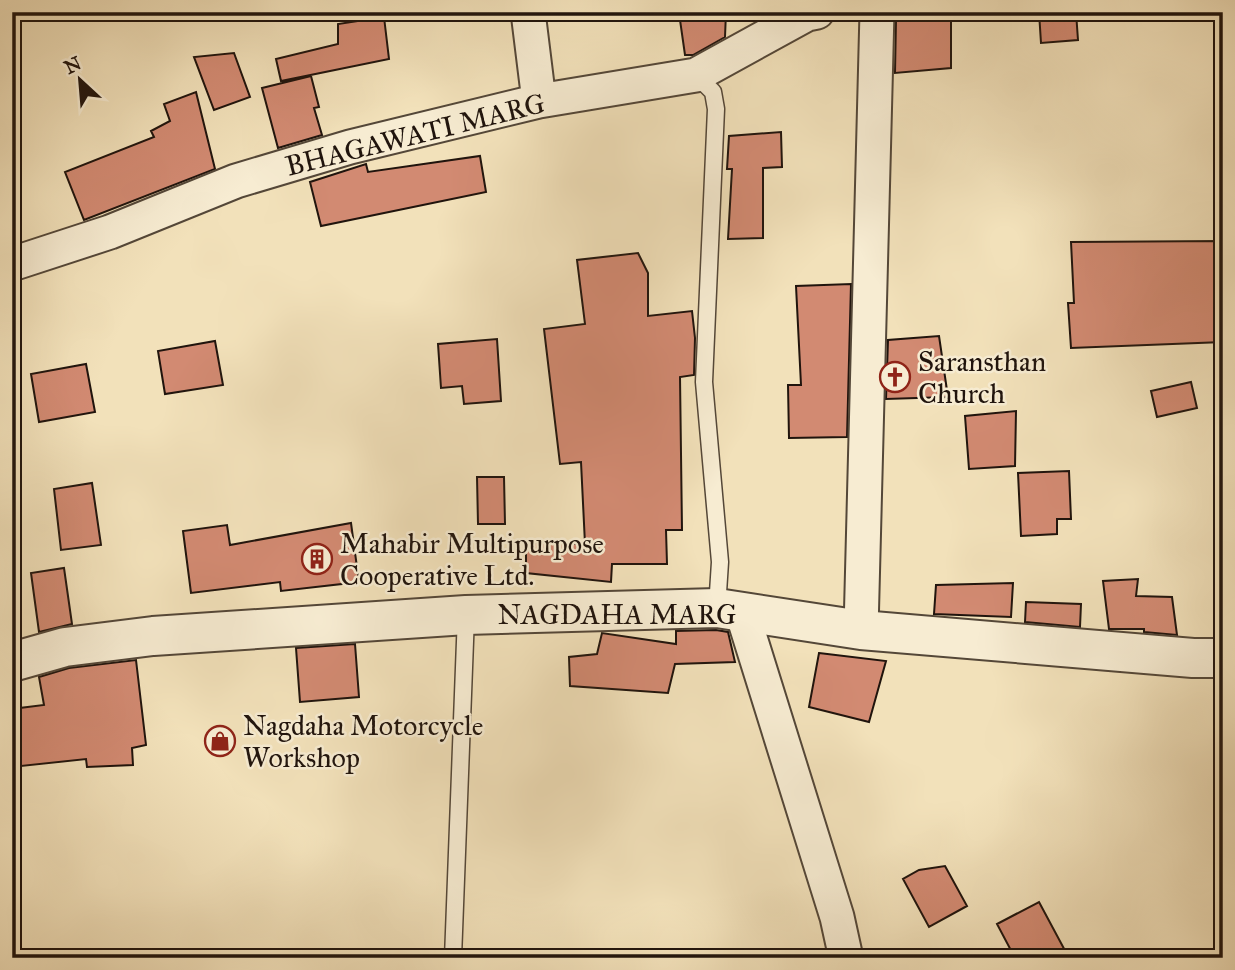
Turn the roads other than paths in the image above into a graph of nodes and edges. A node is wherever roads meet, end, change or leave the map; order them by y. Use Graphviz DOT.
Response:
graph roads {
  1 [pos="528,12"];
  2 [pos="817,12"];
  3 [pos="877,12"];
  4 [pos="696,75"];
  5 [pos="539,101"];
  6 [pos="12,264"];
  7 [pos="730,610"];
  8 [pos="466,615"];
  9 [pos="862,630"];
  10 [pos="1223,658"];
  11 [pos="12,662"];
  12 [pos="453,958"];
  13 [pos="846,958"];
  1 -- 5 [label="street"];
  2 -- 4 [label="street, BHAGAWATI MARG"];
  3 -- 9 [label="street"];
  4 -- 5 [label="street, BHAGAWATI MARG"];
  4 -- 7 [label="lane"];
  5 -- 6 [label="street, BHAGAWATI MARG"];
  7 -- 8 [label="street, NAGDAHA MARG"];
  7 -- 9 [label="street, NAGDAHA MARG"];
  7 -- 13 [label="street"];
  8 -- 11 [label="street, NAGDAHA MARG"];
  8 -- 12 [label="lane"];
  9 -- 10 [label="street, NAGDAHA MARG"];
}
